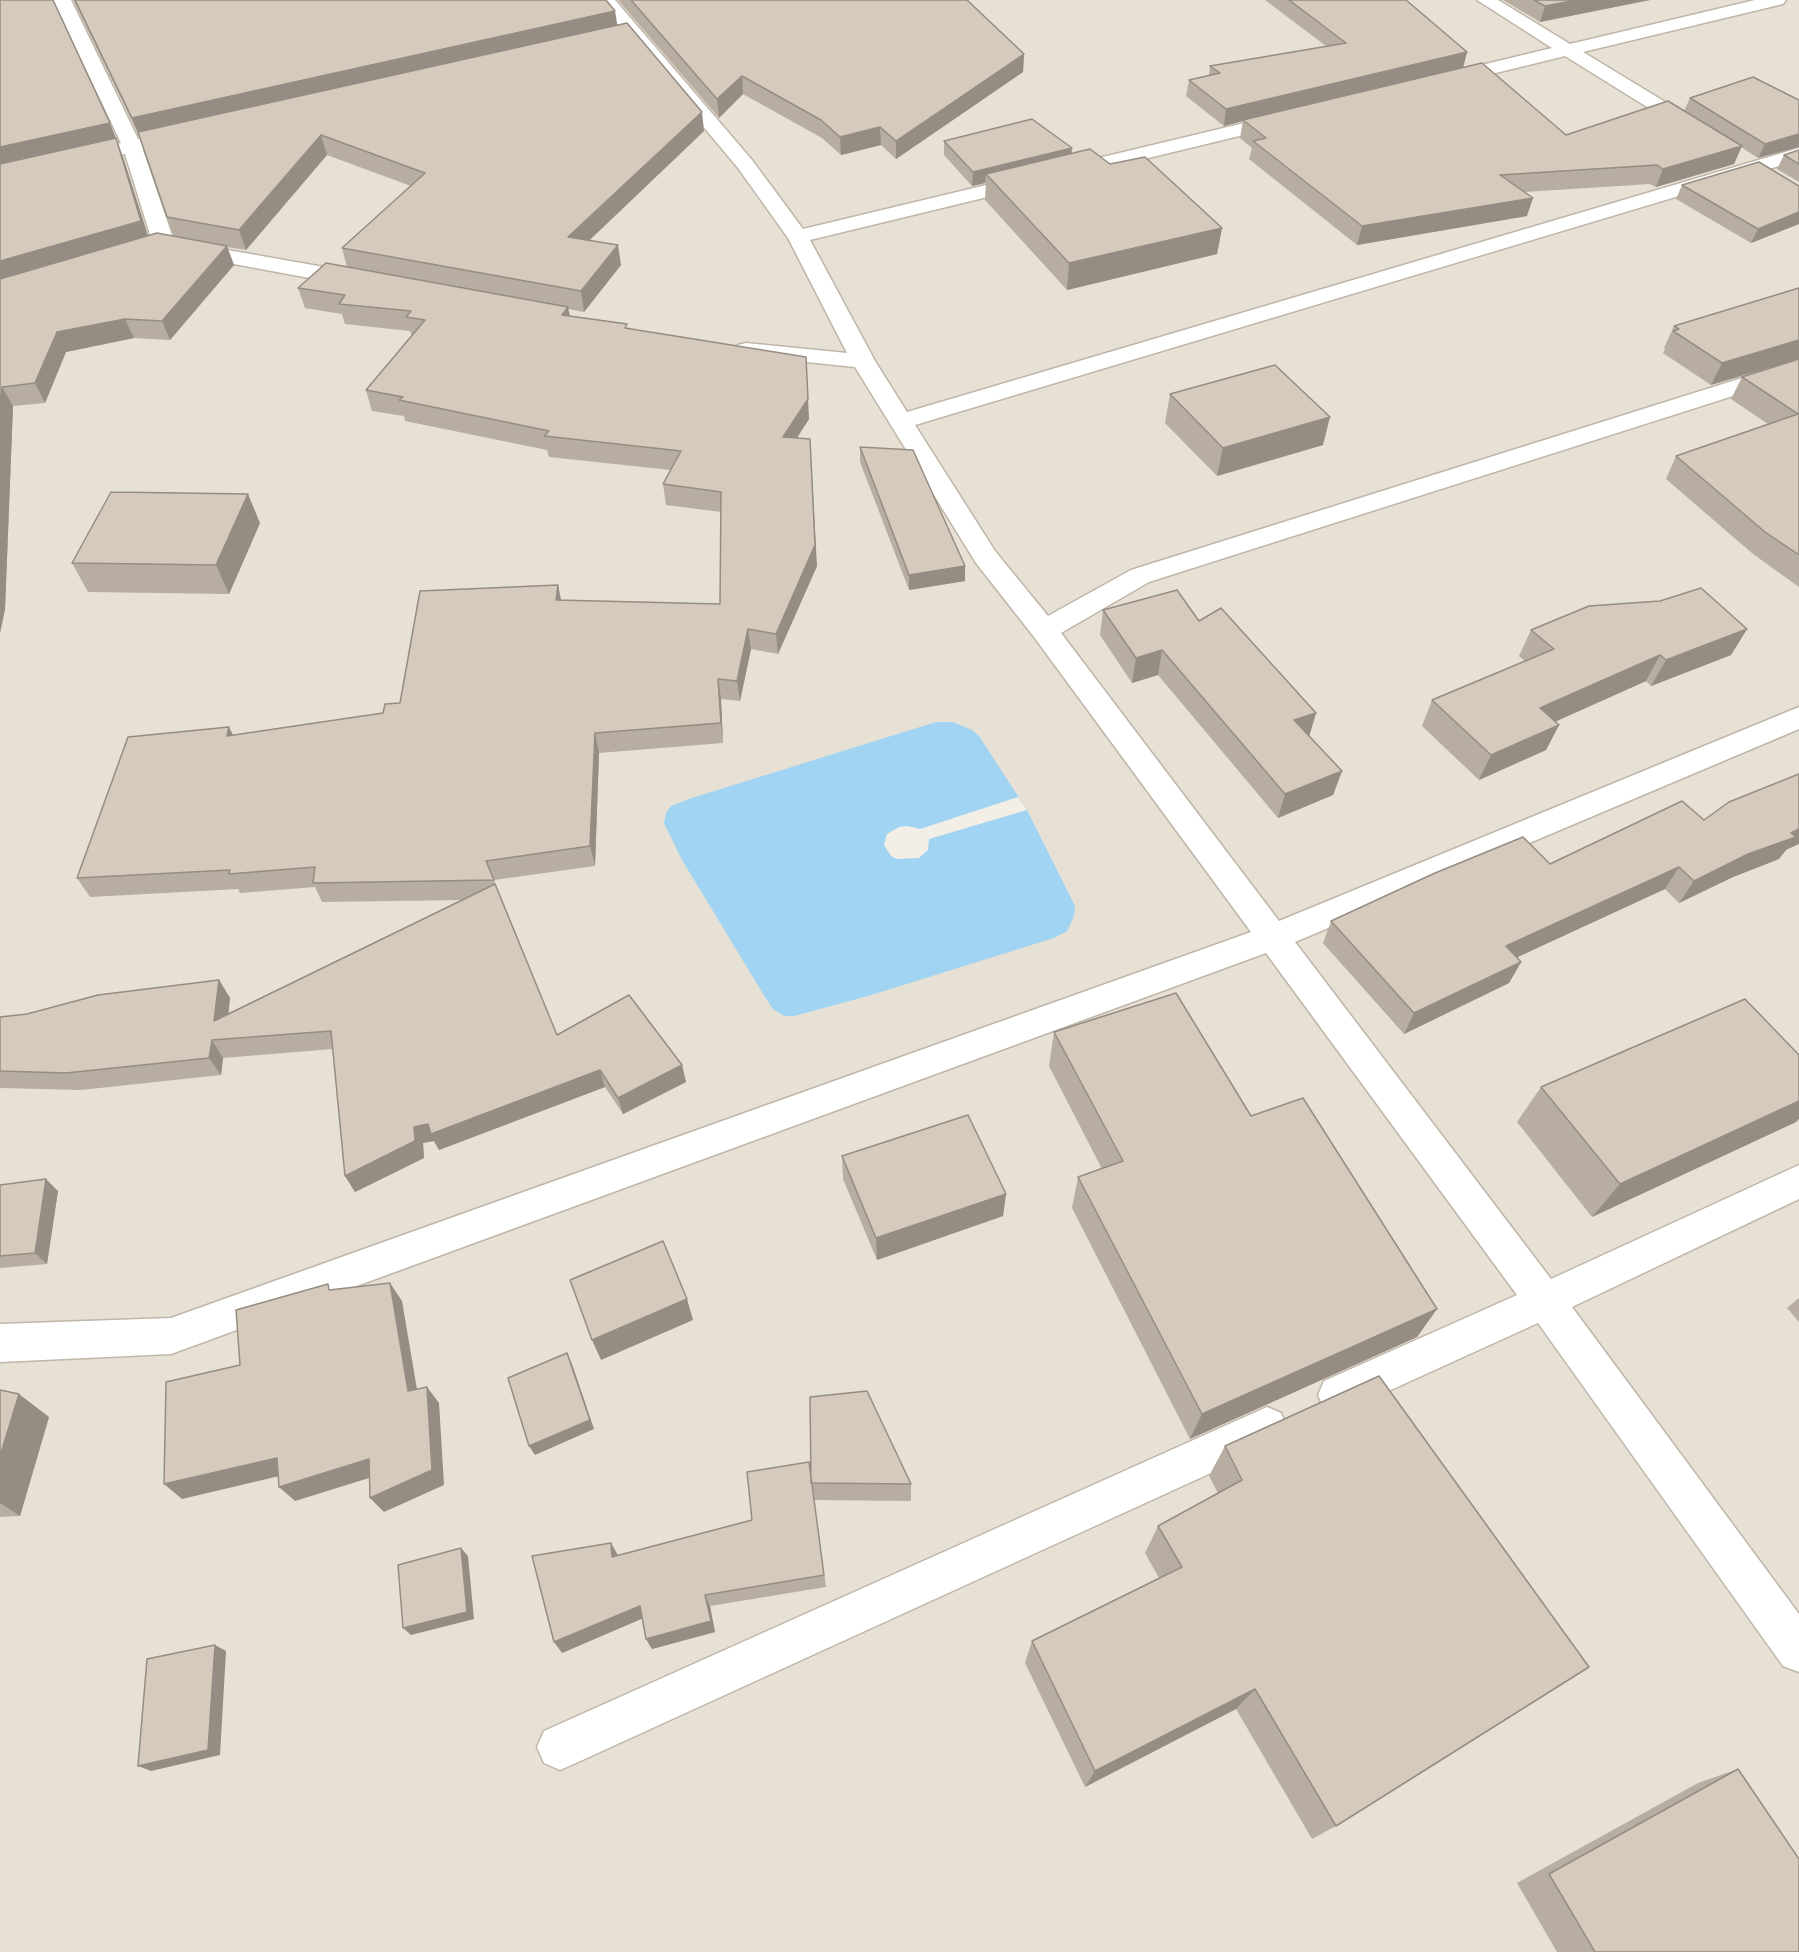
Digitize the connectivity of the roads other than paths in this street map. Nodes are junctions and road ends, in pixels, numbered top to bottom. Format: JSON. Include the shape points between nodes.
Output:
{"nodes":[{"id":1,"x":62,"y":0,"type":"edge"},
{"id":2,"x":606,"y":0,"type":"edge"},
{"id":3,"x":1486,"y":0,"type":"edge"},
{"id":4,"x":1777,"y":0,"type":"edge"},
{"id":5,"x":1569,"y":50,"type":"junction"},
{"id":6,"x":1431,"y":83,"type":"edge"},
{"id":7,"x":1304,"y":114,"type":"edge"},
{"id":8,"x":205,"y":130,"type":"edge"},
{"id":9,"x":1715,"y":141,"type":"edge"},
{"id":10,"x":132,"y":146,"type":"junction"},
{"id":11,"x":1735,"y":153,"type":"edge"},
{"id":12,"x":1799,"y":154,"type":"edge"},
{"id":13,"x":1754,"y":166,"type":"junction"},
{"id":14,"x":0,"y":176,"type":"edge"},
{"id":15,"x":1781,"y":183,"type":"edge"},
{"id":16,"x":798,"y":237,"type":"junction"},
{"id":17,"x":164,"y":244,"type":"junction"},
{"id":18,"x":109,"y":260,"type":"edge"},
{"id":19,"x":382,"y":285,"type":"edge"},
{"id":20,"x":720,"y":346,"type":"edge"},
{"id":21,"x":863,"y":361,"type":"junction"},
{"id":22,"x":1799,"y":368,"type":"edge"},
{"id":23,"x":900,"y":421,"type":"junction"},
{"id":24,"x":1044,"y":630,"type":"junction"},
{"id":25,"x":1799,"y":717,"type":"edge"},
{"id":26,"x":1273,"y":937,"type":"junction"},
{"id":27,"x":1799,"y":1181,"type":"edge"},
{"id":28,"x":1545,"y":1302,"type":"junction"},
{"id":29,"x":0,"y":1343,"type":"edge"},
{"id":30,"x":1799,"y":1650,"type":"edge"},
{"id":31,"x":560,"y":1747,"type":"dead end"}],
"edges":[{"from":1,"to":10,"type":"street"},
{"from":2,"to":16,"type":"street","via":[[623,35],[745,164]]},
{"from":3,"to":5,"type":"street"},
{"from":4,"to":5,"type":"street"},
{"from":5,"to":6,"type":"street"},
{"from":5,"to":9,"type":"street"},
{"from":7,"to":16,"type":"street"},
{"from":8,"to":10,"type":"street"},
{"from":10,"to":14,"type":"street"},
{"from":10,"to":17,"type":"street"},
{"from":11,"to":13,"type":"street"},
{"from":12,"to":13,"type":"street"},
{"from":13,"to":15,"type":"street"},
{"from":13,"to":23,"type":"street"},
{"from":16,"to":21,"type":"street"},
{"from":17,"to":18,"type":"street"},
{"from":17,"to":19,"type":"street"},
{"from":20,"to":21,"type":"street"},
{"from":21,"to":23,"type":"street"},
{"from":22,"to":24,"type":"street","via":[[1140,576]]},
{"from":23,"to":24,"type":"street","via":[[985,557]]},
{"from":24,"to":26,"type":"street"},
{"from":25,"to":26,"type":"street"},
{"from":26,"to":28,"type":"street"},
{"from":26,"to":29,"type":"street","via":[[171,1336]]},
{"from":27,"to":28,"type":"street"},
{"from":28,"to":30,"type":"street"},
{"from":28,"to":31,"type":"street"}]}
